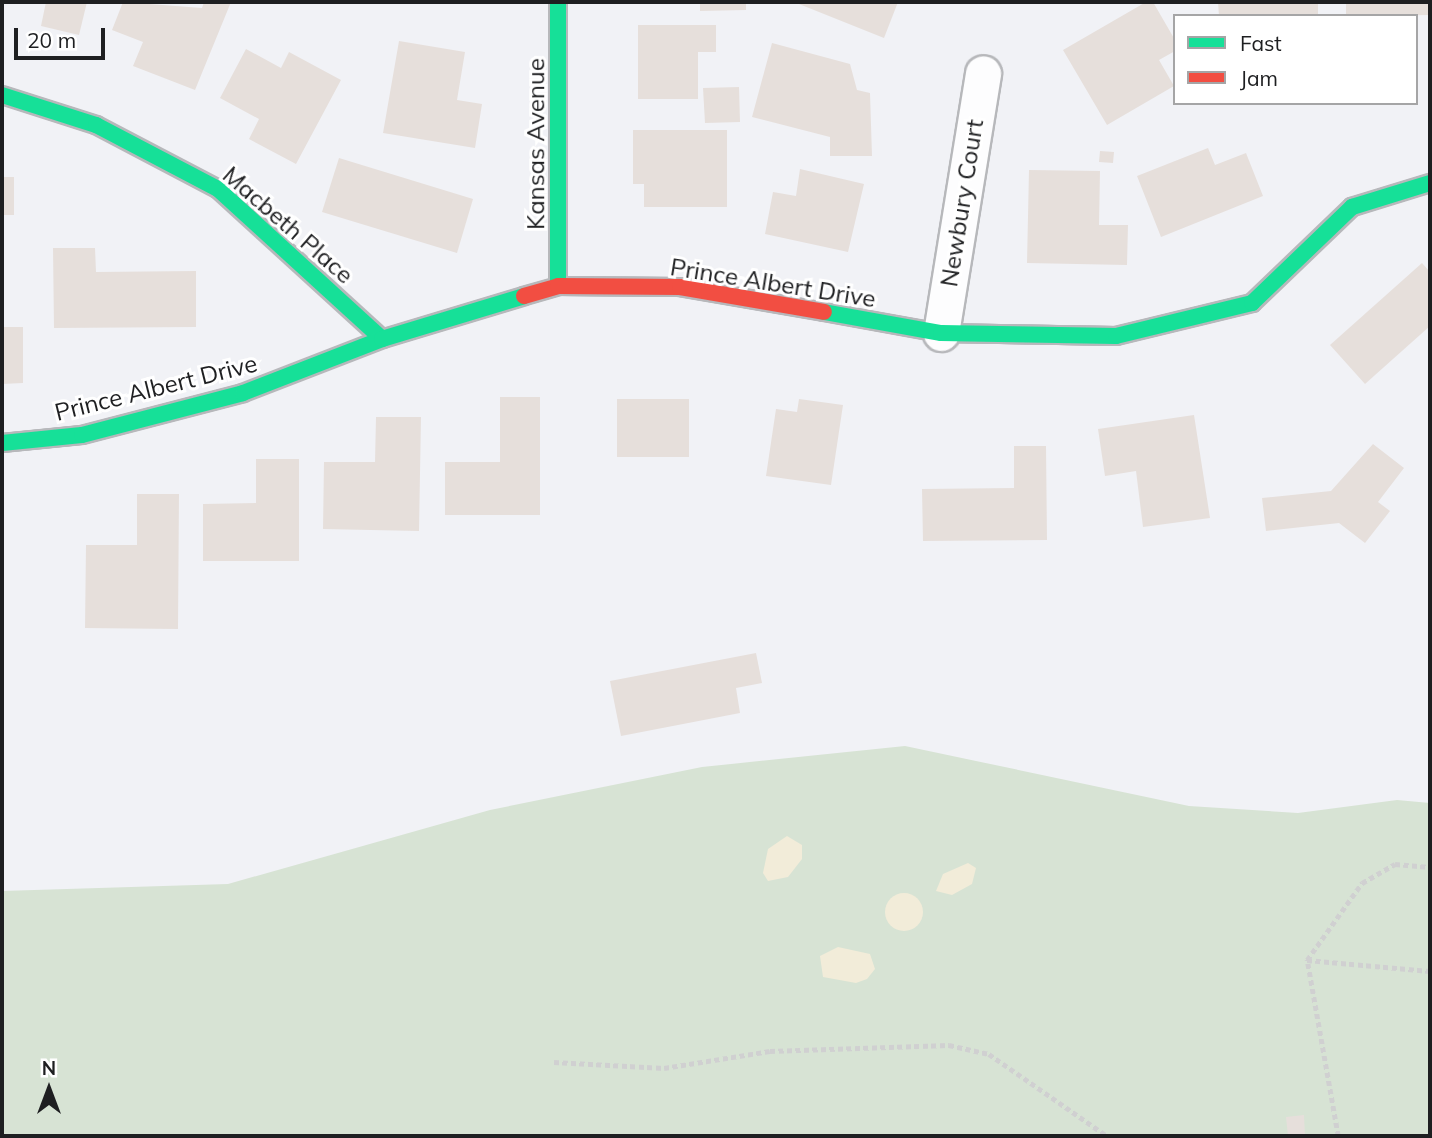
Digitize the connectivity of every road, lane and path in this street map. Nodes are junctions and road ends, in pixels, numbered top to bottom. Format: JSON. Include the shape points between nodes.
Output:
{"nodes":[{"id":1,"x":558,"y":2,"type":"edge"},
{"id":2,"x":983,"y":73,"type":"dead end"},
{"id":3,"x":2,"y":95,"type":"edge"},
{"id":4,"x":1430,"y":183,"type":"edge"},
{"id":5,"x":558,"y":286,"type":"junction"},
{"id":6,"x":941,"y":333,"type":"junction"},
{"id":7,"x":382,"y":339,"type":"junction"},
{"id":8,"x":2,"y":443,"type":"edge"},
{"id":9,"x":1430,"y":867,"type":"edge"},
{"id":10,"x":1307,"y":960,"type":"junction"},
{"id":11,"x":1430,"y":971,"type":"edge"},
{"id":12,"x":554,"y":1062,"type":"dead end"},
{"id":13,"x":1107,"y":1136,"type":"edge"},
{"id":14,"x":1338,"y":1136,"type":"edge"}],
"edges":[{"from":1,"to":5,"type":"street","name":"Kansas Avenue"},
{"from":2,"to":6,"type":"street","name":"Newbury Court"},
{"from":3,"to":7,"type":"street","name":"Macbeth Place","via":[[96,125],[218,190]]},
{"from":4,"to":6,"type":"street","name":"Prince Albert Drive","via":[[1352,206],[1252,303],[1116,336]]},
{"from":5,"to":6,"type":"street","name":"Prince Albert Drive","via":[[680,287]]},
{"from":5,"to":7,"type":"street","name":"Prince Albert Drive"},
{"from":7,"to":8,"type":"street","name":"Prince Albert Drive","via":[[243,393],[82,435]]},
{"from":9,"to":10,"type":"path","via":[[1395,864],[1362,883]]},
{"from":10,"to":11,"type":"path"},
{"from":10,"to":14,"type":"path"},
{"from":12,"to":13,"type":"path","via":[[664,1068],[796,1049],[949,1045],[989,1054]]}]}
